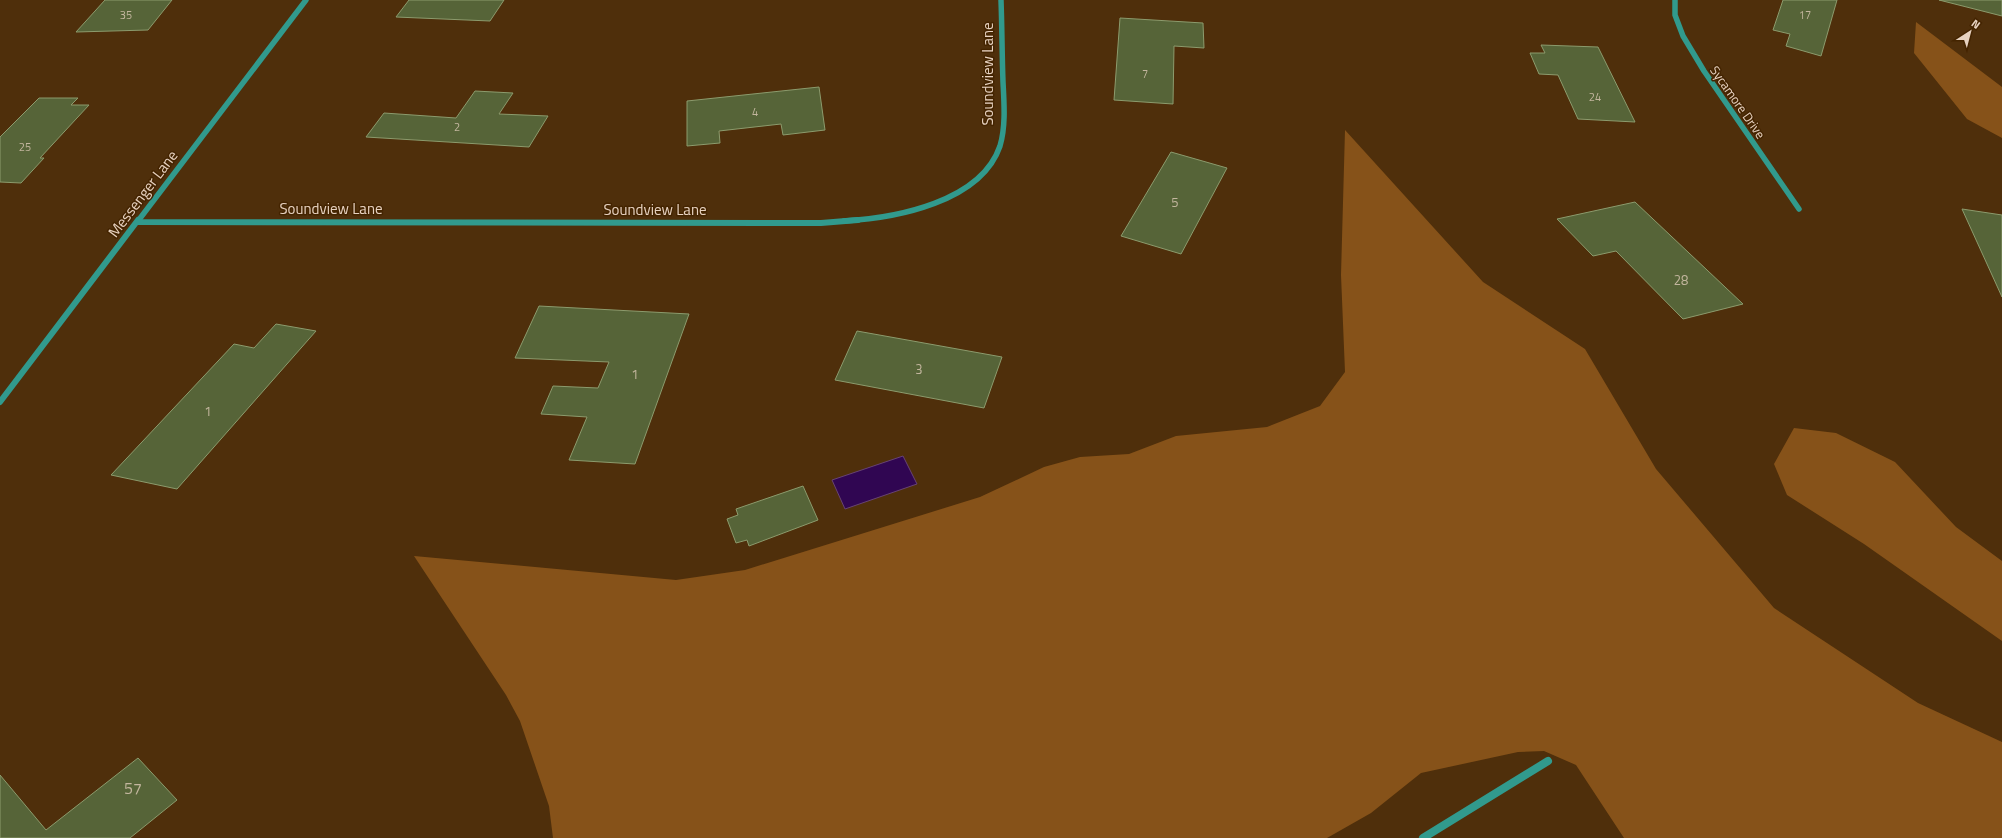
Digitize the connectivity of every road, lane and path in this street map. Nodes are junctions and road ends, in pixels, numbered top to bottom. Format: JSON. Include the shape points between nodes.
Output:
{"nodes":[{"id":1,"x":306,"y":0,"type":"edge"},
{"id":2,"x":1001,"y":0,"type":"edge"},
{"id":3,"x":1675,"y":0,"type":"edge"},
{"id":4,"x":1799,"y":209,"type":"dead end"},
{"id":5,"x":138,"y":222,"type":"junction"},
{"id":6,"x":0,"y":402,"type":"edge"},
{"id":7,"x":1548,"y":761,"type":"dead end"},
{"id":8,"x":1423,"y":838,"type":"edge"}],
"edges":[{"from":1,"to":5,"type":"street","name":"Messenger Lane"},
{"from":2,"to":5,"type":"street","name":"Soundview Lane","via":[[1004,113],[1000,145],[991,164],[968,186],[926,206],[877,218],[821,223]]},
{"from":3,"to":4,"type":"street","name":"Sycamore Drive","via":[[1675,15],[1693,54]]},
{"from":5,"to":6,"type":"street","name":"Messenger Lane"},
{"from":7,"to":8,"type":"street"}]}
